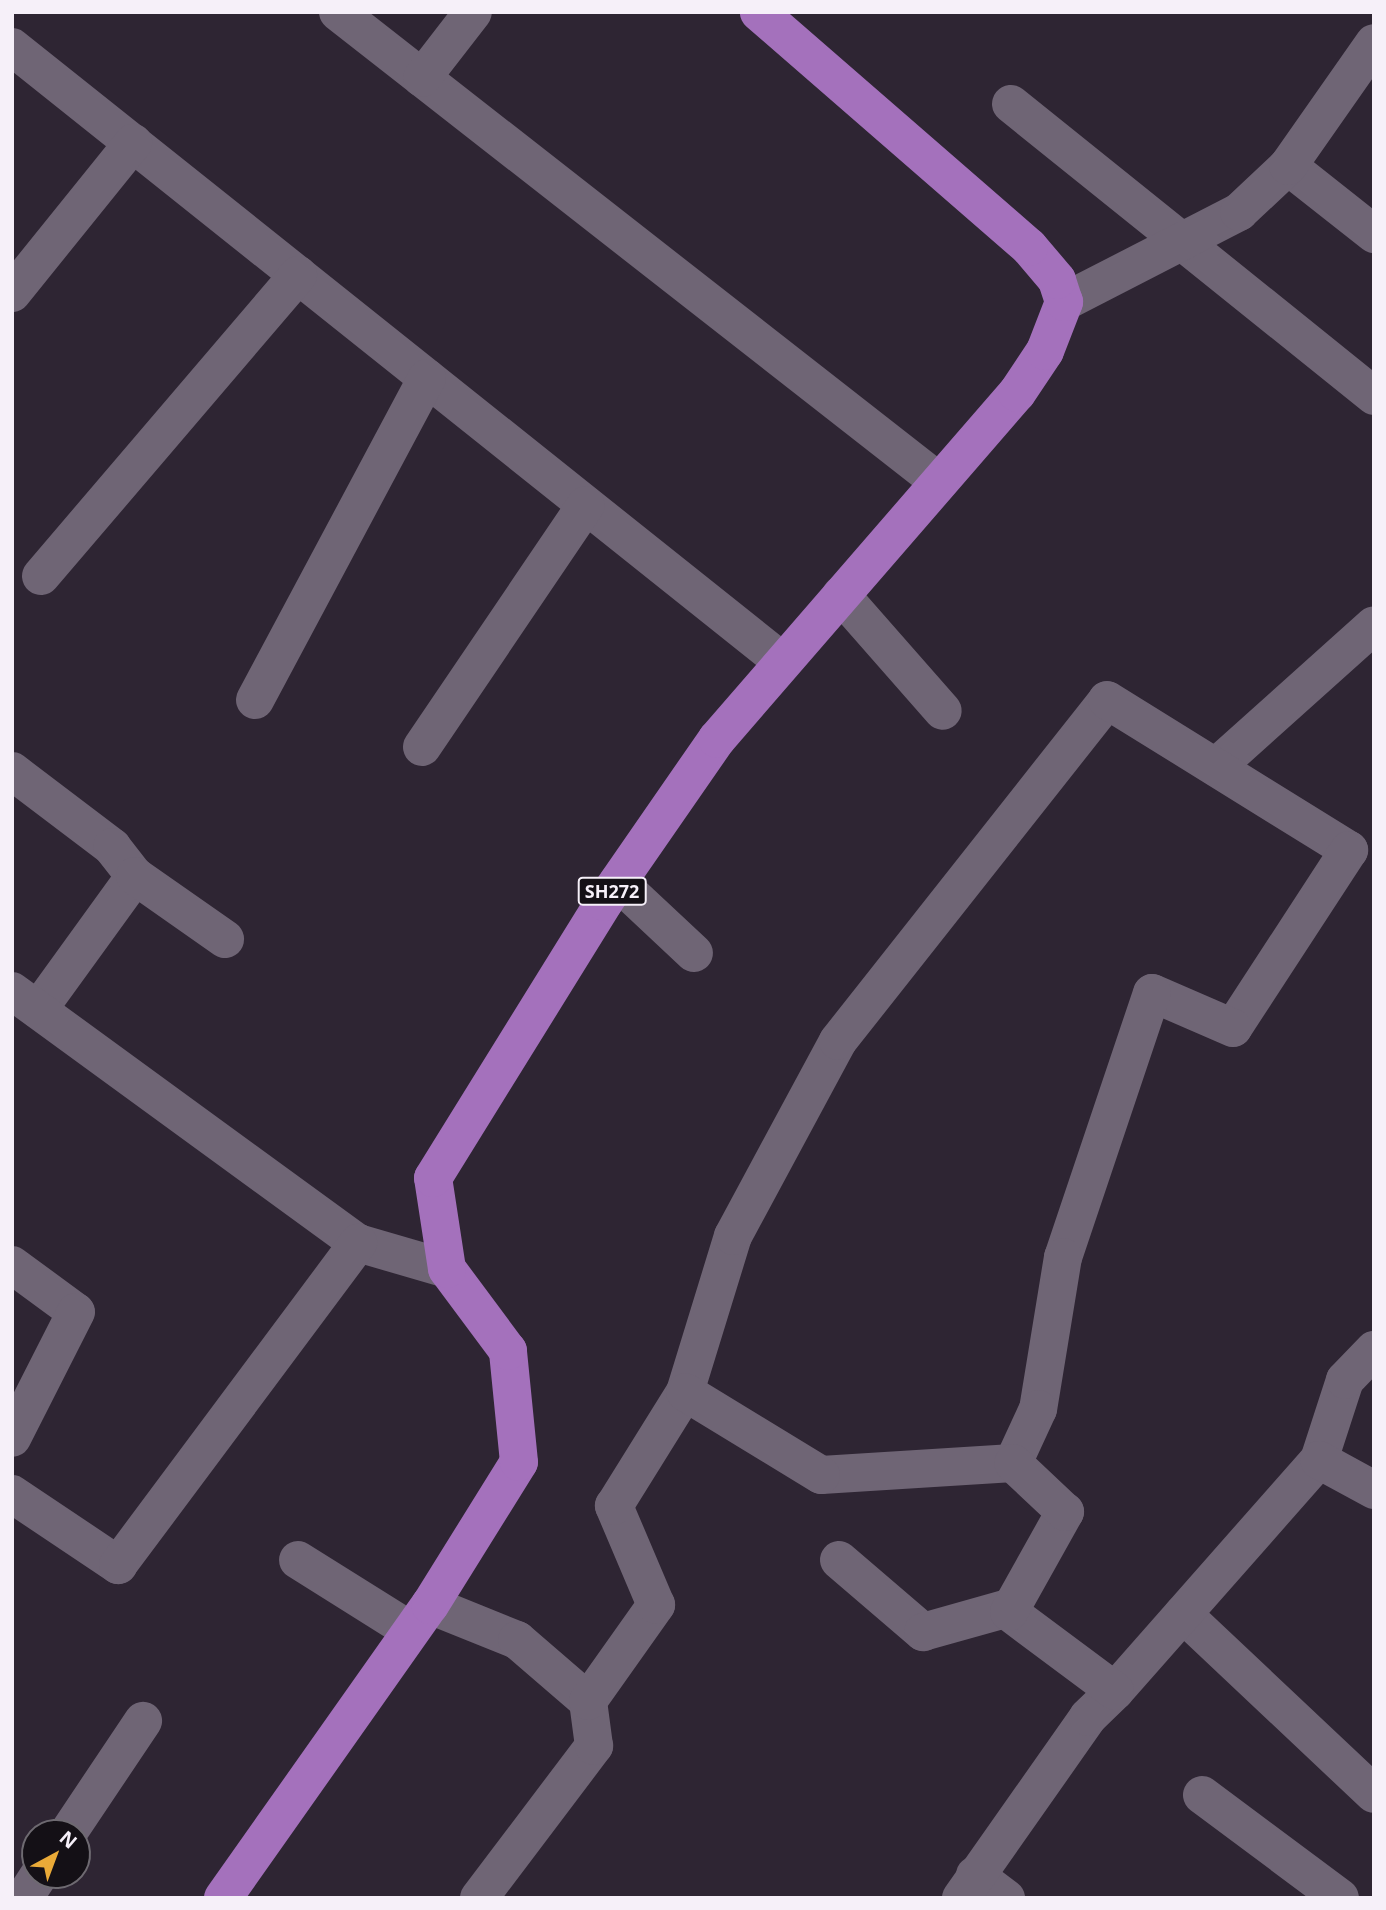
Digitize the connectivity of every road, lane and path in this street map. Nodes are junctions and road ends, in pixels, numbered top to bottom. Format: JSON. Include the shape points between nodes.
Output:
{"nodes":[{"id":1,"x":338,"y":12,"type":"edge"},
{"id":2,"x":473,"y":12,"type":"edge"},
{"id":3,"x":759,"y":12,"type":"edge"},
{"id":4,"x":1374,"y":43,"type":"edge"},
{"id":5,"x":12,"y":47,"type":"edge"},
{"id":6,"x":422,"y":78,"type":"junction"},
{"id":7,"x":1011,"y":104,"type":"dead end"},
{"id":8,"x":133,"y":143,"type":"junction"},
{"id":9,"x":1288,"y":166,"type":"junction"},
{"id":10,"x":1374,"y":234,"type":"edge"},
{"id":11,"x":1181,"y":246,"type":"junction"},
{"id":12,"x":298,"y":275,"type":"junction"},
{"id":13,"x":12,"y":293,"type":"edge"},
{"id":14,"x":1064,"y":302,"type":"junction"},
{"id":15,"x":427,"y":379,"type":"junction"},
{"id":16,"x":1374,"y":396,"type":"edge"},
{"id":17,"x":939,"y":482,"type":"junction"},
{"id":18,"x":586,"y":505,"type":"junction"},
{"id":19,"x":41,"y":576,"type":"dead end"},
{"id":20,"x":841,"y":595,"type":"junction"},
{"id":21,"x":1374,"y":625,"type":"edge"},
{"id":22,"x":783,"y":662,"type":"junction"},
{"id":23,"x":255,"y":700,"type":"dead end"},
{"id":24,"x":943,"y":710,"type":"dead end"},
{"id":25,"x":422,"y":747,"type":"dead end"},
{"id":26,"x":1216,"y":768,"type":"junction"},
{"id":27,"x":12,"y":771,"type":"edge"},
{"id":28,"x":1361,"y":841,"type":"edge"},
{"id":29,"x":135,"y":876,"type":"junction"},
{"id":30,"x":618,"y":882,"type":"junction"},
{"id":31,"x":225,"y":939,"type":"dead end"},
{"id":32,"x":694,"y":953,"type":"dead end"},
{"id":33,"x":25,"y":1000,"type":"edge"},
{"id":34,"x":358,"y":1243,"type":"junction"},
{"id":35,"x":12,"y":1265,"type":"edge"},
{"id":36,"x":447,"y":1269,"type":"junction"},
{"id":37,"x":1374,"y":1350,"type":"edge"},
{"id":38,"x":685,"y":1392,"type":"junction"},
{"id":39,"x":12,"y":1438,"type":"edge"},
{"id":40,"x":1319,"y":1460,"type":"junction"},
{"id":41,"x":1013,"y":1463,"type":"junction"},
{"id":42,"x":1374,"y":1490,"type":"edge"},
{"id":43,"x":12,"y":1494,"type":"edge"},
{"id":44,"x":298,"y":1560,"type":"dead end"},
{"id":45,"x":839,"y":1560,"type":"dead end"},
{"id":46,"x":1012,"y":1607,"type":"junction"},
{"id":47,"x":1183,"y":1614,"type":"junction"},
{"id":48,"x":420,"y":1618,"type":"junction"},
{"id":49,"x":1115,"y":1691,"type":"junction"},
{"id":50,"x":589,"y":1701,"type":"junction"},
{"id":51,"x":143,"y":1721,"type":"dead end"},
{"id":52,"x":1374,"y":1794,"type":"edge"},
{"id":53,"x":1202,"y":1795,"type":"dead end"},
{"id":54,"x":77,"y":1819,"type":"edge"},
{"id":55,"x":968,"y":1886,"type":"edge"},
{"id":56,"x":1323,"y":1893,"type":"edge"},
{"id":57,"x":223,"y":1898,"type":"edge"},
{"id":58,"x":479,"y":1898,"type":"edge"},
{"id":59,"x":1006,"y":1898,"type":"edge"}],
"edges":[{"from":1,"to":6,"type":"street"},
{"from":2,"to":6,"type":"street"},
{"from":3,"to":14,"type":"main road","via":[[1029,247],[1056,280]]},
{"from":4,"to":9,"type":"street"},
{"from":5,"to":8,"type":"street"},
{"from":6,"to":17,"type":"street"},
{"from":7,"to":11,"type":"street"},
{"from":8,"to":12,"type":"street"},
{"from":8,"to":13,"type":"street"},
{"from":9,"to":10,"type":"street"},
{"from":9,"to":11,"type":"street","via":[[1239,212]]},
{"from":11,"to":14,"type":"street"},
{"from":11,"to":16,"type":"street"},
{"from":12,"to":15,"type":"street"},
{"from":12,"to":19,"type":"street"},
{"from":14,"to":17,"type":"main road","number":"SH272","via":[[1017,393]]},
{"from":15,"to":18,"type":"street"},
{"from":15,"to":23,"type":"street"},
{"from":17,"to":20,"type":"main road","number":"SH272"},
{"from":18,"to":22,"type":"street"},
{"from":18,"to":25,"type":"street"},
{"from":20,"to":22,"type":"main road","number":"SH272"},
{"from":20,"to":24,"type":"street"},
{"from":21,"to":26,"type":"street"},
{"from":22,"to":30,"type":"main road","number":"SH272","via":[[716,739]]},
{"from":26,"to":28,"type":"street"},
{"from":26,"to":38,"type":"street","via":[[1107,700],[838,1041],[733,1236]]},
{"from":27,"to":29,"type":"street","via":[[112,847]]},
{"from":28,"to":41,"type":"street","via":[[1233,1028],[1152,993],[1063,1257],[1038,1409]]},
{"from":29,"to":31,"type":"street"},
{"from":29,"to":33,"type":"street"},
{"from":30,"to":32,"type":"street"},
{"from":30,"to":36,"type":"main road","number":"SH272","via":[[433,1178]]},
{"from":33,"to":34,"type":"street"},
{"from":34,"to":36,"type":"street"},
{"from":34,"to":43,"type":"street","via":[[118,1564]]},
{"from":35,"to":39,"type":"street","via":[[76,1312]]},
{"from":36,"to":48,"type":"main road","number":"SH272","via":[[508,1351],[519,1462]]},
{"from":37,"to":40,"type":"street","via":[[1345,1380]]},
{"from":38,"to":41,"type":"street","via":[[821,1475]]},
{"from":38,"to":50,"type":"street","via":[[614,1506],[656,1605]]},
{"from":40,"to":42,"type":"street"},
{"from":40,"to":47,"type":"street"},
{"from":41,"to":46,"type":"street","via":[[1065,1512]]},
{"from":44,"to":48,"type":"street"},
{"from":45,"to":46,"type":"street","via":[[923,1632]]},
{"from":46,"to":49,"type":"street","via":[[1009,1612]]},
{"from":47,"to":49,"type":"street"},
{"from":47,"to":52,"type":"street"},
{"from":48,"to":50,"type":"street","via":[[517,1640]]},
{"from":48,"to":57,"type":"main road","number":"SH272"},
{"from":49,"to":55,"type":"street","via":[[1088,1717]]},
{"from":50,"to":58,"type":"street","via":[[594,1746]]},
{"from":51,"to":54,"type":"street"},
{"from":53,"to":56,"type":"street"},
{"from":55,"to":59,"type":"street"}]}
